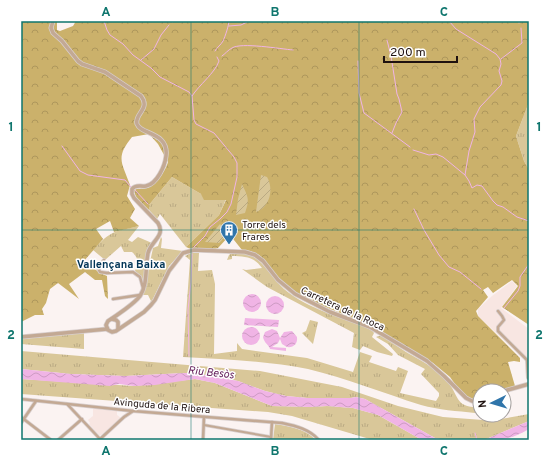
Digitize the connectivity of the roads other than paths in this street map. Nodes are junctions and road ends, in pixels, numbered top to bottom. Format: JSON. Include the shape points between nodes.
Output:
{"nodes":[{"id":1,"x":53,"y":21,"type":"edge"},
{"id":2,"x":104,"y":260,"type":"dead end"},
{"id":3,"x":143,"y":288,"type":"junction"},
{"id":4,"x":140,"y":296,"type":"junction"},
{"id":5,"x":113,"y":299,"type":"dead end"},
{"id":6,"x":498,"y":311,"type":"dead end"},
{"id":7,"x":114,"y":319,"type":"junction"},
{"id":8,"x":119,"y":324,"type":"junction"},
{"id":9,"x":124,"y":325,"type":"junction"},
{"id":10,"x":106,"y":327,"type":"junction"},
{"id":11,"x":118,"y":329,"type":"junction"},
{"id":12,"x":21,"y":337,"type":"edge"},
{"id":13,"x":528,"y":378,"type":"dead end"},
{"id":14,"x":529,"y":384,"type":"edge"},
{"id":15,"x":512,"y":389,"type":"edge"},
{"id":16,"x":21,"y":399,"type":"edge"},
{"id":17,"x":36,"y":401,"type":"junction"},
{"id":18,"x":472,"y":401,"type":"edge"},
{"id":19,"x":67,"y":404,"type":"junction"},
{"id":20,"x":80,"y":405,"type":"junction"},
{"id":21,"x":125,"y":410,"type":"junction"},
{"id":22,"x":133,"y":411,"type":"junction"},
{"id":23,"x":76,"y":412,"type":"junction"},
{"id":24,"x":124,"y":417,"type":"junction"},
{"id":25,"x":204,"y":417,"type":"junction"},
{"id":26,"x":22,"y":418,"type":"edge"},
{"id":27,"x":82,"y":419,"type":"junction"},
{"id":28,"x":272,"y":422,"type":"junction"},
{"id":29,"x":21,"y":423,"type":"edge"},
{"id":30,"x":204,"y":425,"type":"junction"},
{"id":31,"x":271,"y":438,"type":"edge"},
{"id":32,"x":51,"y":440,"type":"edge"},
{"id":33,"x":58,"y":440,"type":"edge"},
{"id":34,"x":100,"y":440,"type":"edge"},
{"id":35,"x":203,"y":440,"type":"edge"},
{"id":36,"x":319,"y":440,"type":"edge"}],
"edges":[{"from":1,"to":3,"type":"street","via":[[52,32],[78,61],[105,72],[140,94],[144,99],[144,105],[137,124],[160,138],[165,148],[166,157],[159,174],[152,183],[146,186],[137,185],[131,192],[158,223],[161,231],[148,253]]},
{"from":2,"to":3,"type":"street","via":[[98,268],[100,272],[133,272],[140,277]]},
{"from":3,"to":4,"type":"street"},
{"from":4,"to":5,"type":"street"},
{"from":4,"to":7,"type":"street"},
{"from":6,"to":13,"type":"street","via":[[504,320],[497,328],[498,331],[527,360]]},
{"from":7,"to":8,"type":"street"},
{"from":7,"to":10,"type":"street","via":[[108,321]]},
{"from":8,"to":9,"type":"street"},
{"from":8,"to":11,"type":"street"},
{"from":9,"to":11,"type":"street"},
{"from":9,"to":18,"type":"street","name":"Carretera de la Roca","via":[[151,305],[169,271],[183,253],[194,250],[245,252],[263,261],[278,280],[295,294],[330,312],[370,327],[433,366]]},
{"from":10,"to":11,"type":"street","via":[[112,332]]},
{"from":10,"to":12,"type":"street","via":[[98,330]]},
{"from":14,"to":15,"type":"street"},
{"from":16,"to":17,"type":"street","name":"Avinguda de la Ribera"},
{"from":17,"to":19,"type":"street","name":"Avinguda de la Ribera"},
{"from":17,"to":26,"type":"street"},
{"from":19,"to":20,"type":"street","name":"Avinguda de la Ribera"},
{"from":19,"to":23,"type":"street"},
{"from":20,"to":21,"type":"street","name":"Avinguda de la Ribera"},
{"from":20,"to":23,"type":"street"},
{"from":21,"to":22,"type":"street","name":"Avinguda de la Ribera"},
{"from":21,"to":24,"type":"street"},
{"from":22,"to":24,"type":"street"},
{"from":22,"to":25,"type":"street","name":"Avinguda de la Ribera"},
{"from":23,"to":27,"type":"street"},
{"from":24,"to":34,"type":"street"},
{"from":25,"to":28,"type":"street","name":"Avinguda de la Ribera"},
{"from":25,"to":30,"type":"street"},
{"from":26,"to":29,"type":"street"},
{"from":26,"to":32,"type":"street"},
{"from":27,"to":33,"type":"street"},
{"from":27,"to":34,"type":"street"},
{"from":28,"to":31,"type":"street"},
{"from":28,"to":36,"type":"street","name":"Avinguda de la Ribera","via":[[301,428]]},
{"from":30,"to":31,"type":"street"},
{"from":30,"to":35,"type":"street"}]}
